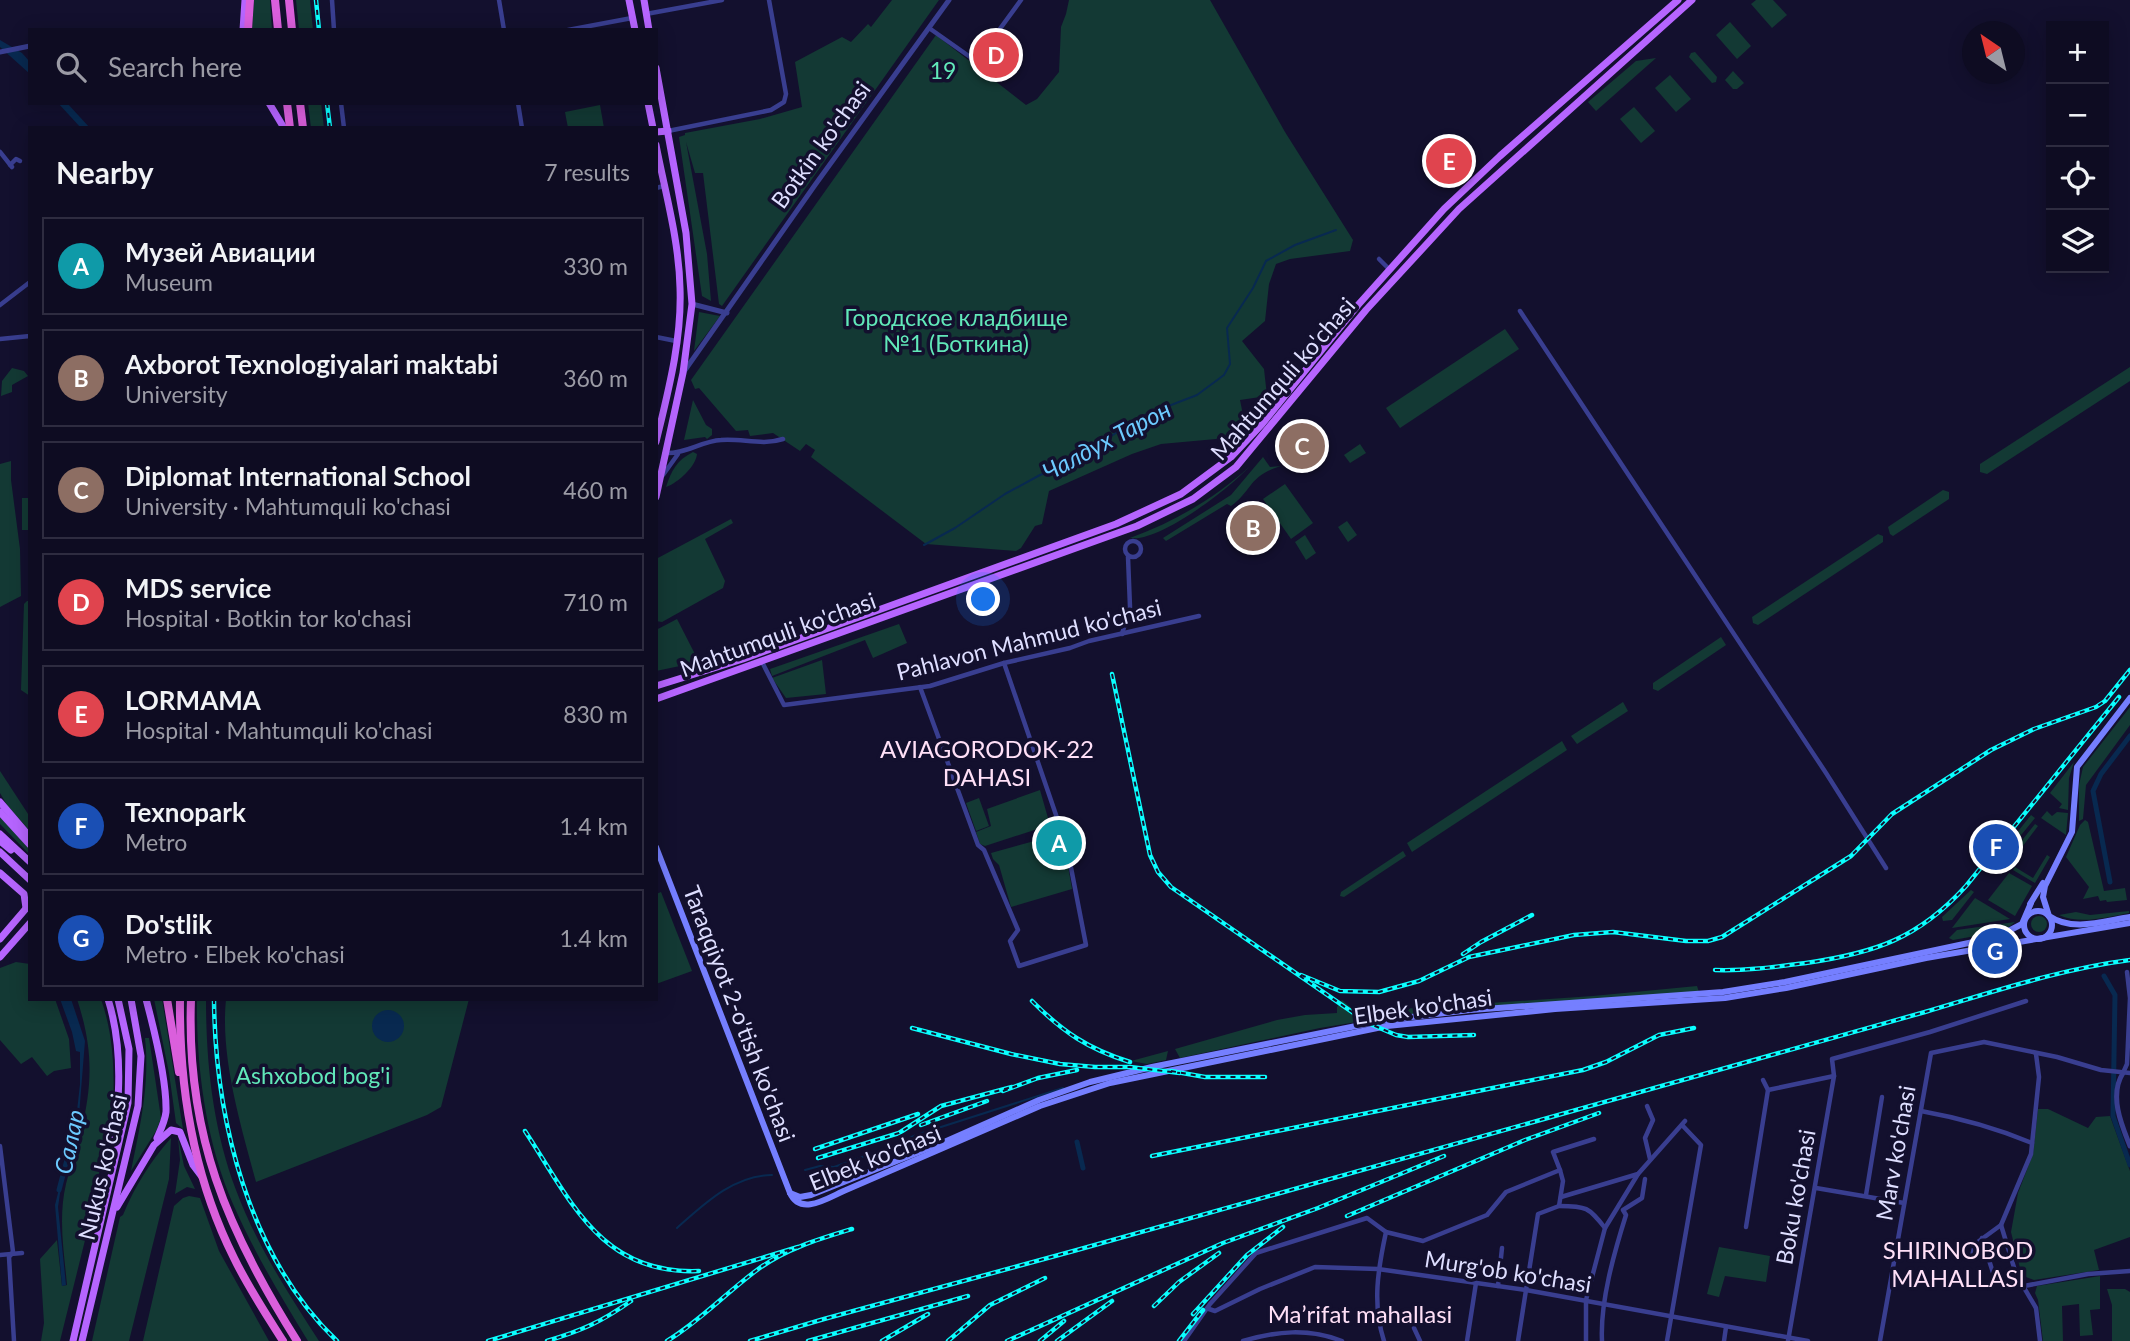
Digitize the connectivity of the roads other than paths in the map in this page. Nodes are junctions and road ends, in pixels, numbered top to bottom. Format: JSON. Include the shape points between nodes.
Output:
{"nodes":[{"id":1,"x":248,"y":0,"type":"edge"},
{"id":2,"x":275,"y":0,"type":"edge"},
{"id":3,"x":289,"y":0,"type":"edge"},
{"id":4,"x":332,"y":0,"type":"edge"},
{"id":5,"x":499,"y":0,"type":"edge"},
{"id":6,"x":629,"y":0,"type":"edge"},
{"id":7,"x":644,"y":0,"type":"edge"},
{"id":8,"x":722,"y":0,"type":"edge"},
{"id":9,"x":769,"y":0,"type":"edge"},
{"id":10,"x":949,"y":0,"type":"edge"},
{"id":11,"x":1021,"y":0,"type":"edge"},
{"id":12,"x":1678,"y":0,"type":"edge"},
{"id":13,"x":1692,"y":0,"type":"edge"},
{"id":14,"x":646,"y":13,"type":"junction"},
{"id":15,"x":633,"y":18,"type":"junction"},
{"id":16,"x":245,"y":28,"type":"edge"},
{"id":17,"x":278,"y":28,"type":"edge"},
{"id":18,"x":292,"y":28,"type":"edge"},
{"id":19,"x":334,"y":28,"type":"edge"},
{"id":20,"x":504,"y":28,"type":"edge"},
{"id":21,"x":579,"y":28,"type":"edge"},
{"id":22,"x":635,"y":28,"type":"edge"},
{"id":23,"x":649,"y":28,"type":"edge"},
{"id":24,"x":929,"y":29,"type":"junction"},
{"id":25,"x":28,"y":46,"type":"edge"},
{"id":26,"x":1,"y":52,"type":"edge"},
{"id":27,"x":658,"y":78,"type":"edge"},
{"id":28,"x":270,"y":105,"type":"edge"},
{"id":29,"x":287,"y":105,"type":"edge"},
{"id":30,"x":300,"y":105,"type":"edge"},
{"id":31,"x":341,"y":105,"type":"edge"},
{"id":32,"x":517,"y":105,"type":"edge"},
{"id":33,"x":648,"y":105,"type":"edge"},
{"id":34,"x":283,"y":126,"type":"edge"},
{"id":35,"x":290,"y":126,"type":"edge"},
{"id":36,"x":303,"y":126,"type":"edge"},
{"id":37,"x":344,"y":126,"type":"edge"},
{"id":38,"x":522,"y":126,"type":"edge"},
{"id":39,"x":653,"y":126,"type":"edge"},
{"id":40,"x":668,"y":131,"type":"junction"},
{"id":41,"x":658,"y":132,"type":"edge"},
{"id":42,"x":0,"y":152,"type":"edge"},
{"id":43,"x":20,"y":160,"type":"dead end"},
{"id":44,"x":658,"y":166,"type":"edge"},
{"id":45,"x":660,"y":187,"type":"edge"},
{"id":46,"x":1444,"y":209,"type":"junction"},
{"id":47,"x":1452,"y":216,"type":"junction"},
{"id":48,"x":1379,"y":260,"type":"dead end"},
{"id":49,"x":1390,"y":269,"type":"junction"},
{"id":50,"x":28,"y":284,"type":"edge"},
{"id":51,"x":0,"y":305,"type":"edge"},
{"id":52,"x":692,"y":307,"type":"junction"},
{"id":53,"x":680,"y":308,"type":"junction"},
{"id":54,"x":1520,"y":311,"type":"dead end"},
{"id":55,"x":727,"y":313,"type":"junction"},
{"id":56,"x":28,"y":336,"type":"edge"},
{"id":57,"x":658,"y":337,"type":"edge"},
{"id":58,"x":0,"y":339,"type":"edge"},
{"id":59,"x":676,"y":341,"type":"junction"},
{"id":60,"x":684,"y":373,"type":"junction"},
{"id":61,"x":658,"y":432,"type":"edge"},
{"id":62,"x":783,"y":439,"type":"dead end"},
{"id":63,"x":666,"y":453,"type":"junction"},
{"id":64,"x":678,"y":453,"type":"junction"},
{"id":65,"x":660,"y":478,"type":"junction"},
{"id":66,"x":658,"y":488,"type":"edge"},
{"id":67,"x":1116,"y":533,"type":"junction"},
{"id":68,"x":1125,"y":546,"type":"junction"},
{"id":69,"x":1128,"y":556,"type":"junction"},
{"id":70,"x":1199,"y":616,"type":"dead end"},
{"id":71,"x":1122,"y":634,"type":"junction"},
{"id":72,"x":743,"y":659,"type":"junction"},
{"id":73,"x":762,"y":662,"type":"junction"},
{"id":74,"x":1004,"y":663,"type":"junction"},
{"id":75,"x":746,"y":668,"type":"junction"},
{"id":76,"x":658,"y":684,"type":"edge"},
{"id":77,"x":920,"y":687,"type":"junction"},
{"id":78,"x":658,"y":698,"type":"edge"},
{"id":79,"x":2130,"y":698,"type":"edge"},
{"id":80,"x":0,"y":802,"type":"edge"},
{"id":81,"x":0,"y":811,"type":"edge"},
{"id":82,"x":0,"y":834,"type":"edge"},
{"id":83,"x":28,"y":835,"type":"edge"},
{"id":84,"x":0,"y":841,"type":"edge"},
{"id":85,"x":28,"y":843,"type":"edge"},
{"id":86,"x":0,"y":852,"type":"edge"},
{"id":87,"x":658,"y":852,"type":"edge"},
{"id":88,"x":2059,"y":858,"type":"junction"},
{"id":89,"x":28,"y":862,"type":"edge"},
{"id":90,"x":28,"y":862,"type":"edge"},
{"id":91,"x":1886,"y":868,"type":"dead end"},
{"id":92,"x":0,"y":873,"type":"edge"},
{"id":93,"x":28,"y":878,"type":"edge"},
{"id":94,"x":2031,"y":902,"type":"junction"},
{"id":95,"x":28,"y":906,"type":"edge"},
{"id":96,"x":2049,"y":916,"type":"junction"},
{"id":97,"x":2026,"y":917,"type":"junction"},
{"id":98,"x":2130,"y":917,"type":"edge"},
{"id":99,"x":2130,"y":923,"type":"edge"},
{"id":100,"x":28,"y":925,"type":"edge"},
{"id":101,"x":2007,"y":934,"type":"junction"},
{"id":102,"x":2040,"y":938,"type":"junction"},
{"id":103,"x":0,"y":939,"type":"edge"},
{"id":104,"x":0,"y":957,"type":"edge"},
{"id":105,"x":2127,"y":972,"type":"dead end"},
{"id":106,"x":2130,"y":998,"type":"edge"},
{"id":107,"x":108,"y":1001,"type":"edge"},
{"id":108,"x":119,"y":1001,"type":"edge"},
{"id":109,"x":131,"y":1001,"type":"edge"},
{"id":110,"x":146,"y":1001,"type":"edge"},
{"id":111,"x":167,"y":1001,"type":"edge"},
{"id":112,"x":180,"y":1001,"type":"edge"},
{"id":113,"x":191,"y":1001,"type":"edge"},
{"id":114,"x":2026,"y":1002,"type":"dead end"},
{"id":115,"x":2036,"y":1054,"type":"junction"},
{"id":116,"x":2124,"y":1072,"type":"edge"},
{"id":117,"x":1834,"y":1076,"type":"junction"},
{"id":118,"x":1763,"y":1080,"type":"dead end"},
{"id":119,"x":1768,"y":1090,"type":"junction"},
{"id":120,"x":1882,"y":1097,"type":"dead end"},
{"id":121,"x":1647,"y":1106,"type":"dead end"},
{"id":122,"x":1922,"y":1111,"type":"junction"},
{"id":123,"x":187,"y":1114,"type":"junction"},
{"id":124,"x":1594,"y":1139,"type":"dead end"},
{"id":125,"x":2032,"y":1143,"type":"junction"},
{"id":126,"x":154,"y":1145,"type":"junction"},
{"id":127,"x":0,"y":1146,"type":"edge"},
{"id":128,"x":2130,"y":1146,"type":"edge"},
{"id":129,"x":1650,"y":1159,"type":"junction"},
{"id":130,"x":1560,"y":1170,"type":"junction"},
{"id":131,"x":1638,"y":1174,"type":"junction"},
{"id":132,"x":1645,"y":1179,"type":"dead end"},
{"id":133,"x":204,"y":1180,"type":"junction"},
{"id":134,"x":110,"y":1186,"type":"junction"},
{"id":135,"x":1816,"y":1188,"type":"junction"},
{"id":136,"x":790,"y":1193,"type":"junction"},
{"id":137,"x":1867,"y":1195,"type":"junction"},
{"id":138,"x":1562,"y":1197,"type":"junction"},
{"id":139,"x":1904,"y":1203,"type":"junction"},
{"id":140,"x":1559,"y":1206,"type":"junction"},
{"id":141,"x":112,"y":1217,"type":"junction"},
{"id":142,"x":2001,"y":1225,"type":"junction"},
{"id":143,"x":1746,"y":1227,"type":"dead end"},
{"id":144,"x":1605,"y":1228,"type":"junction"},
{"id":145,"x":1386,"y":1232,"type":"junction"},
{"id":146,"x":1982,"y":1238,"type":"junction"},
{"id":147,"x":1502,"y":1248,"type":"dead end"},
{"id":148,"x":13,"y":1252,"type":"junction"},
{"id":149,"x":22,"y":1253,"type":"dead end"},
{"id":150,"x":0,"y":1255,"type":"edge"},
{"id":151,"x":1972,"y":1256,"type":"dead end"},
{"id":152,"x":1378,"y":1269,"type":"junction"},
{"id":153,"x":2130,"y":1271,"type":"edge"},
{"id":154,"x":2016,"y":1274,"type":"junction"},
{"id":155,"x":87,"y":1283,"type":"junction"},
{"id":156,"x":1476,"y":1283,"type":"junction"},
{"id":157,"x":96,"y":1284,"type":"junction"},
{"id":158,"x":1498,"y":1286,"type":"junction"},
{"id":159,"x":2024,"y":1286,"type":"junction"},
{"id":160,"x":1526,"y":1290,"type":"junction"},
{"id":161,"x":1586,"y":1300,"type":"junction"},
{"id":162,"x":1604,"y":1305,"type":"junction"},
{"id":163,"x":1209,"y":1309,"type":"dead end"},
{"id":164,"x":1671,"y":1317,"type":"junction"},
{"id":165,"x":1726,"y":1327,"type":"junction"},
{"id":166,"x":1414,"y":1328,"type":"dead end"},
{"id":167,"x":1304,"y":1332,"type":"junction"},
{"id":168,"x":1789,"y":1339,"type":"edge"},
{"id":169,"x":14,"y":1341,"type":"edge"},
{"id":170,"x":73,"y":1341,"type":"edge"},
{"id":171,"x":82,"y":1341,"type":"edge"},
{"id":172,"x":283,"y":1341,"type":"edge"},
{"id":173,"x":297,"y":1341,"type":"edge"},
{"id":174,"x":1184,"y":1341,"type":"edge"},
{"id":175,"x":1242,"y":1341,"type":"edge"},
{"id":176,"x":1301,"y":1341,"type":"edge"},
{"id":177,"x":1342,"y":1341,"type":"edge"},
{"id":178,"x":1384,"y":1341,"type":"edge"},
{"id":179,"x":1420,"y":1341,"type":"edge"},
{"id":180,"x":1467,"y":1341,"type":"edge"},
{"id":181,"x":1518,"y":1341,"type":"edge"},
{"id":182,"x":1586,"y":1341,"type":"edge"},
{"id":183,"x":1602,"y":1341,"type":"edge"},
{"id":184,"x":1667,"y":1341,"type":"edge"},
{"id":185,"x":1724,"y":1341,"type":"edge"},
{"id":186,"x":1808,"y":1341,"type":"edge"},
{"id":187,"x":1880,"y":1341,"type":"edge"},
{"id":188,"x":2039,"y":1341,"type":"edge"}],
"edges":[{"from":1,"to":16,"type":"highway"},
{"from":2,"to":17,"type":"highway"},
{"from":3,"to":18,"type":"highway"},
{"from":4,"to":19,"type":"street"},
{"from":5,"to":20,"type":"street"},
{"from":6,"to":15,"type":"main road"},
{"from":7,"to":14,"type":"main road"},
{"from":8,"to":14,"type":"street"},
{"from":9,"to":40,"type":"street","via":[[784,102],[771,110]]},
{"from":10,"to":24,"type":"street","name":"Botkin ko'chasi"},
{"from":11,"to":24,"type":"street","via":[[973,59]]},
{"from":12,"to":46,"type":"main road","name":"Mahtumquli ko'chasi"},
{"from":13,"to":47,"type":"main road","name":"Mahtumquli ko'chasi"},
{"from":14,"to":23,"type":"main road"},
{"from":15,"to":21,"type":"street"},
{"from":15,"to":22,"type":"main road"},
{"from":24,"to":55,"type":"street","name":"Botkin ko'chasi"},
{"from":25,"to":26,"type":"street"},
{"from":27,"to":40,"type":"main road","name":"Botkin ko'chasi"},
{"from":28,"to":34,"type":"main road"},
{"from":29,"to":35,"type":"highway"},
{"from":30,"to":36,"type":"highway"},
{"from":31,"to":37,"type":"street"},
{"from":32,"to":38,"type":"street"},
{"from":33,"to":39,"type":"main road"},
{"from":40,"to":41,"type":"main road"},
{"from":40,"to":52,"type":"main road","name":"Botkin ko'chasi","via":[[686,233]]},
{"from":42,"to":43,"type":"street","via":[[11,166]]},
{"from":44,"to":45,"type":"main road"},
{"from":45,"to":53,"type":"main road","via":[[677,254]]},
{"from":46,"to":47,"type":"main road"},
{"from":46,"to":49,"type":"main road","name":"Mahtumquli ko'chasi"},
{"from":47,"to":67,"type":"main road","name":"Mahtumquli ko'chasi","via":[[1366,310],[1237,467],[1185,503]]},
{"from":48,"to":49,"type":"street"},
{"from":49,"to":72,"type":"main road","name":"Mahtumquli ko'chasi","via":[[1245,443],[1181,494],[1126,520]]},
{"from":50,"to":51,"type":"street"},
{"from":52,"to":53,"type":"main road"},
{"from":52,"to":55,"type":"street"},
{"from":52,"to":60,"type":"main road","name":"Botkin ko'chasi"},
{"from":53,"to":59,"type":"main road"},
{"from":54,"to":91,"type":"street"},
{"from":55,"to":60,"type":"street","name":"Botkin ko'chasi"},
{"from":56,"to":58,"type":"street"},
{"from":57,"to":59,"type":"street"},
{"from":59,"to":61,"type":"main road"},
{"from":60,"to":63,"type":"main road","name":"Botkin ko'chasi"},
{"from":62,"to":64,"type":"street","via":[[767,443],[722,439]]},
{"from":63,"to":64,"type":"street"},
{"from":63,"to":65,"type":"main road","name":"Botkin ko'chasi"},
{"from":64,"to":65,"type":"street"},
{"from":65,"to":66,"type":"main road","name":"Botkin ko'chasi"},
{"from":67,"to":68,"type":"street"},
{"from":67,"to":73,"type":"main road","name":"Mahtumquli ko'chasi"},
{"from":68,"to":69,"type":"street"},
{"from":68,"to":69,"type":"street","via":[[1133,541],[1141,547],[1139,555]]},
{"from":69,"to":71,"type":"street","via":[[1130,607]]},
{"from":70,"to":71,"type":"street","name":"Pahlavon Mahmud ko'chasi"},
{"from":71,"to":74,"type":"street","name":"Pahlavon Mahmud ko'chasi"},
{"from":72,"to":75,"type":"main road"},
{"from":72,"to":76,"type":"main road","name":"Mahtumquli ko'chasi"},
{"from":73,"to":75,"type":"main road","name":"Mahtumquli ko'chasi"},
{"from":73,"to":77,"type":"street","name":"Pahlavon Mahmud ko'chasi","via":[[784,705]]},
{"from":74,"to":77,"type":"street","name":"Pahlavon Mahmud ko'chasi"},
{"from":74,"to":77,"type":"street","via":[[1067,847],[1086,945],[1018,966],[1010,941],[1018,930],[978,845]]},
{"from":75,"to":78,"type":"main road","name":"Mahtumquli ko'chasi"},
{"from":79,"to":88,"type":"main road","name":"Elbek ko'chasi","via":[[2077,767],[2073,827]]},
{"from":80,"to":83,"type":"main road"},
{"from":81,"to":85,"type":"main road"},
{"from":82,"to":89,"type":"main road"},
{"from":84,"to":90,"type":"main road"},
{"from":86,"to":93,"type":"main road"},
{"from":87,"to":136,"type":"main road","name":"Taraqqiyot 2-o'tish ko'chasi"},
{"from":88,"to":94,"type":"main road","name":"Elbek ko'chasi"},
{"from":88,"to":96,"type":"main road","name":"Elbek ko'chasi","via":[[2043,891]]},
{"from":92,"to":95,"type":"main road","via":[[24,894]]},
{"from":94,"to":97,"type":"main road","name":"Elbek ko'chasi"},
{"from":94,"to":101,"type":"main road","name":"Elbek ko'chasi"},
{"from":95,"to":103,"type":"main road"},
{"from":96,"to":97,"type":"main road","via":[[2037,911]]},
{"from":96,"to":98,"type":"main road","via":[[2073,924]]},
{"from":96,"to":102,"type":"main road","via":[[2051,930]]},
{"from":97,"to":101,"type":"main road","name":"Elbek ko'chasi"},
{"from":97,"to":102,"type":"main road","via":[[2027,933]]},
{"from":99,"to":102,"type":"main road"},
{"from":100,"to":104,"type":"main road"},
{"from":101,"to":136,"type":"main road","name":"Elbek ko'chasi","via":[[1723,992],[1386,1020],[1152,1067],[1061,1092],[808,1196]]},
{"from":102,"to":136,"type":"main road","name":"Elbek ko'chasi","via":[[1725,998],[1387,1026],[1092,1088],[1007,1119],[814,1203],[798,1204]]},
{"from":105,"to":106,"type":"street"},
{"from":106,"to":116,"type":"street"},
{"from":107,"to":134,"type":"main road","via":[[119,1075]]},
{"from":108,"to":134,"type":"main road","name":"Nukus ko'chasi","via":[[128,1038],[130,1082]]},
{"from":109,"to":141,"type":"main road","name":"Nukus ko'chasi","via":[[140,1043],[141,1081]]},
{"from":110,"to":126,"type":"main road","via":[[166,1107]]},
{"from":111,"to":123,"type":"highway"},
{"from":112,"to":123,"type":"highway"},
{"from":113,"to":173,"type":"highway","via":[[195,1091],[218,1189],[254,1270]]},
{"from":114,"to":117,"type":"street","name":"Boku ko'chasi","via":[[1832,1059]]},
{"from":115,"to":116,"type":"street"},
{"from":115,"to":122,"type":"street","name":"Marv ko'chasi","via":[[1984,1042],[1931,1053]]},
{"from":115,"to":125,"type":"street","via":[[2039,1077]]},
{"from":116,"to":128,"type":"street","via":[[2119,1079],[2117,1113]]},
{"from":117,"to":119,"type":"street"},
{"from":117,"to":135,"type":"street","name":"Boku ko'chasi"},
{"from":118,"to":119,"type":"street"},
{"from":119,"to":143,"type":"street"},
{"from":120,"to":137,"type":"street"},
{"from":121,"to":129,"type":"street","via":[[1653,1120],[1645,1138]]},
{"from":122,"to":125,"type":"street"},
{"from":122,"to":139,"type":"street","name":"Marv ko'chasi"},
{"from":123,"to":133,"type":"highway"},
{"from":124,"to":130,"type":"street","via":[[1553,1152]]},
{"from":125,"to":142,"type":"street"},
{"from":126,"to":133,"type":"main road","via":[[168,1130],[179,1131]]},
{"from":126,"to":141,"type":"main road"},
{"from":127,"to":148,"type":"street"},
{"from":129,"to":131,"type":"street"},
{"from":129,"to":164,"type":"street","via":[[1684,1123],[1701,1145]]},
{"from":130,"to":138,"type":"street"},
{"from":130,"to":145,"type":"street","via":[[1506,1192],[1487,1215],[1423,1241]]},
{"from":131,"to":138,"type":"street"},
{"from":131,"to":144,"type":"street"},
{"from":132,"to":162,"type":"street","via":[[1642,1198],[1623,1210],[1626,1215]]},
{"from":133,"to":172,"type":"highway","via":[[233,1257]]},
{"from":134,"to":155,"type":"main road","name":"Nukus ko'chasi"},
{"from":135,"to":137,"type":"street"},
{"from":135,"to":168,"type":"street","name":"Boku ko'chasi"},
{"from":137,"to":139,"type":"street"},
{"from":138,"to":140,"type":"street"},
{"from":139,"to":187,"type":"street","name":"Marv ko'chasi"},
{"from":140,"to":144,"type":"street","via":[[1591,1210]]},
{"from":140,"to":160,"type":"street","via":[[1538,1214]]},
{"from":141,"to":157,"type":"main road","name":"Nukus ko'chasi"},
{"from":142,"to":146,"type":"street"},
{"from":142,"to":154,"type":"street"},
{"from":144,"to":161,"type":"street"},
{"from":145,"to":152,"type":"street"},
{"from":145,"to":174,"type":"street","via":[[1364,1218],[1261,1250],[1227,1284]]},
{"from":146,"to":151,"type":"street","via":[[1973,1246]]},
{"from":146,"to":154,"type":"street","via":[[1995,1279]]},
{"from":147,"to":158,"type":"street"},
{"from":148,"to":149,"type":"street"},
{"from":148,"to":150,"type":"street"},
{"from":148,"to":169,"type":"street","via":[[9,1257]]},
{"from":152,"to":156,"type":"street","name":"Murg'ob ko'chasi"},
{"from":152,"to":163,"type":"street","name":"Murg'ob ko'chasi","via":[[1315,1267],[1215,1311]]},
{"from":152,"to":178,"type":"street","via":[[1377,1319]]},
{"from":153,"to":159,"type":"street"},
{"from":154,"to":159,"type":"street"},
{"from":155,"to":157,"type":"main road"},
{"from":155,"to":170,"type":"main road","name":"Nukus ko'chasi"},
{"from":156,"to":158,"type":"street","name":"Murg'ob ko'chasi"},
{"from":156,"to":180,"type":"street"},
{"from":157,"to":171,"type":"main road","name":"Nukus ko'chasi"},
{"from":158,"to":160,"type":"street","name":"Murg'ob ko'chasi"},
{"from":159,"to":188,"type":"street","via":[[2036,1308]]},
{"from":160,"to":161,"type":"street","name":"Murg'ob ko'chasi"},
{"from":160,"to":181,"type":"street"},
{"from":161,"to":162,"type":"street","name":"Murg'ob ko'chasi"},
{"from":161,"to":182,"type":"street"},
{"from":162,"to":164,"type":"street","name":"Murg'ob ko'chasi"},
{"from":162,"to":183,"type":"street"},
{"from":164,"to":165,"type":"street","name":"Murg'ob ko'chasi"},
{"from":164,"to":184,"type":"street"},
{"from":165,"to":168,"type":"street","name":"Murg'ob ko'chasi"},
{"from":165,"to":185,"type":"street"},
{"from":166,"to":179,"type":"street"},
{"from":167,"to":175,"type":"street"},
{"from":167,"to":176,"type":"street"},
{"from":167,"to":177,"type":"street"},
{"from":168,"to":186,"type":"street","name":"Murg'ob ko'chasi"}]}
